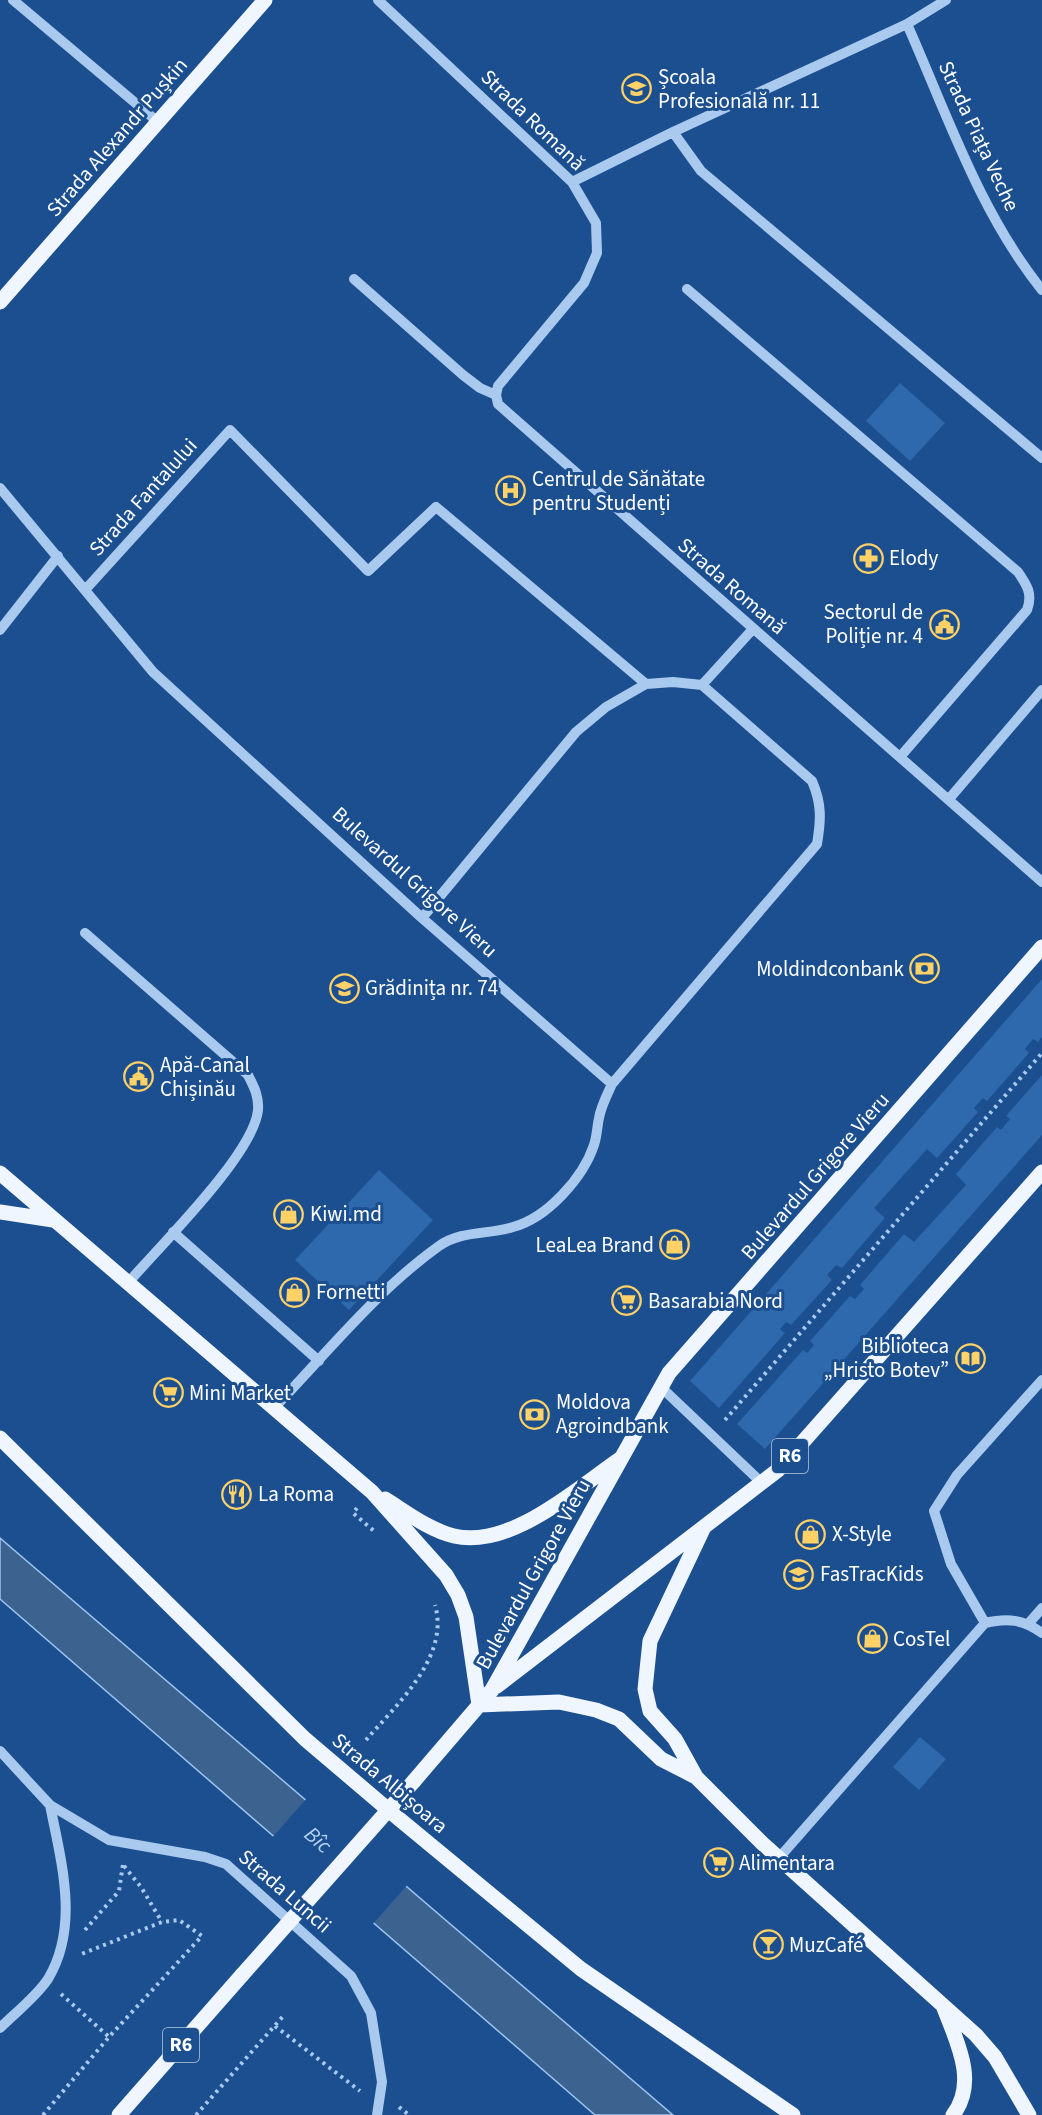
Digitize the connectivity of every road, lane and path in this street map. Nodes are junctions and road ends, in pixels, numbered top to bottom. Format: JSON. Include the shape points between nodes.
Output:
{"nodes":[{"id":1,"x":13,"y":0,"type":"edge"},
{"id":2,"x":265,"y":0,"type":"edge"},
{"id":3,"x":378,"y":0,"type":"edge"},
{"id":4,"x":946,"y":0,"type":"edge"},
{"id":5,"x":907,"y":24,"type":"junction"},
{"id":6,"x":158,"y":122,"type":"junction"},
{"id":7,"x":673,"y":132,"type":"junction"},
{"id":8,"x":572,"y":182,"type":"junction"},
{"id":9,"x":354,"y":279,"type":"dead end"},
{"id":10,"x":687,"y":289,"type":"dead end"},
{"id":11,"x":1042,"y":290,"type":"edge"},
{"id":12,"x":0,"y":302,"type":"edge"},
{"id":13,"x":496,"y":395,"type":"junction"},
{"id":14,"x":1042,"y":458,"type":"edge"},
{"id":15,"x":0,"y":488,"type":"edge"},
{"id":16,"x":58,"y":556,"type":"junction"},
{"id":17,"x":85,"y":590,"type":"junction"},
{"id":18,"x":0,"y":630,"type":"edge"},
{"id":19,"x":752,"y":630,"type":"junction"},
{"id":20,"x":646,"y":684,"type":"junction"},
{"id":21,"x":702,"y":685,"type":"junction"},
{"id":22,"x":1042,"y":690,"type":"edge"},
{"id":23,"x":900,"y":757,"type":"junction"},
{"id":24,"x":949,"y":799,"type":"junction"},
{"id":25,"x":1042,"y":882,"type":"edge"},
{"id":26,"x":422,"y":918,"type":"junction"},
{"id":27,"x":85,"y":933,"type":"dead end"},
{"id":28,"x":1042,"y":947,"type":"edge"},
{"id":29,"x":1042,"y":1053,"type":"edge"},
{"id":30,"x":612,"y":1084,"type":"junction"},
{"id":31,"x":1042,"y":1172,"type":"edge"},
{"id":32,"x":0,"y":1173,"type":"edge"},
{"id":33,"x":0,"y":1212,"type":"edge"},
{"id":34,"x":53,"y":1220,"type":"junction"},
{"id":35,"x":172,"y":1232,"type":"junction"},
{"id":36,"x":127,"y":1284,"type":"junction"},
{"id":37,"x":319,"y":1361,"type":"junction"},
{"id":38,"x":1042,"y":1380,"type":"edge"},
{"id":39,"x":662,"y":1387,"type":"junction"},
{"id":40,"x":273,"y":1409,"type":"junction"},
{"id":41,"x":724,"y":1421,"type":"dead end"},
{"id":42,"x":0,"y":1438,"type":"edge"},
{"id":43,"x":622,"y":1458,"type":"junction"},
{"id":44,"x":761,"y":1482,"type":"junction"},
{"id":45,"x":372,"y":1492,"type":"junction"},
{"id":46,"x":704,"y":1526,"type":"junction"},
{"id":47,"x":379,"y":1536,"type":"dead end"},
{"id":48,"x":433,"y":1599,"type":"dead end"},
{"id":49,"x":1042,"y":1608,"type":"edge"},
{"id":50,"x":985,"y":1623,"type":"junction"},
{"id":51,"x":1029,"y":1623,"type":"junction"},
{"id":52,"x":1042,"y":1633,"type":"edge"},
{"id":53,"x":492,"y":1690,"type":"junction"},
{"id":54,"x":479,"y":1705,"type":"junction"},
{"id":55,"x":366,"y":1740,"type":"dead end"},
{"id":56,"x":0,"y":1751,"type":"edge"},
{"id":57,"x":696,"y":1777,"type":"junction"},
{"id":58,"x":50,"y":1804,"type":"junction"},
{"id":59,"x":110,"y":1840,"type":"junction"},
{"id":60,"x":778,"y":1859,"type":"junction"},
{"id":61,"x":123,"y":1865,"type":"junction"},
{"id":62,"x":162,"y":1922,"type":"junction"},
{"id":63,"x":61,"y":1954,"type":"junction"},
{"id":64,"x":46,"y":1981,"type":"junction"},
{"id":65,"x":943,"y":2006,"type":"junction"},
{"id":66,"x":285,"y":2014,"type":"dead end"},
{"id":67,"x":275,"y":2026,"type":"junction"},
{"id":68,"x":0,"y":2028,"type":"edge"},
{"id":69,"x":109,"y":2037,"type":"junction"},
{"id":70,"x":379,"y":2111,"type":"edge"},
{"id":71,"x":43,"y":2115,"type":"edge"},
{"id":72,"x":119,"y":2115,"type":"edge"},
{"id":73,"x":196,"y":2115,"type":"edge"},
{"id":74,"x":793,"y":2115,"type":"edge"},
{"id":75,"x":953,"y":2115,"type":"edge"},
{"id":76,"x":1029,"y":2115,"type":"edge"}],
"edges":[{"from":1,"to":6,"type":"street"},
{"from":2,"to":6,"type":"main road","name":"Strada Alexandr Pușkin"},
{"from":3,"to":8,"type":"street","name":"Strada Romană"},
{"from":4,"to":5,"type":"street"},
{"from":5,"to":7,"type":"street"},
{"from":5,"to":11,"type":"street","name":"Strada Piața Veche","via":[[985,201]]},
{"from":6,"to":12,"type":"main road","name":"Strada Alexandr Pușkin"},
{"from":7,"to":8,"type":"street"},
{"from":7,"to":14,"type":"street","via":[[701,171]]},
{"from":8,"to":13,"type":"street","name":"Strada Romană","via":[[596,223],[597,253],[584,283],[498,386]]},
{"from":9,"to":13,"type":"street","via":[[464,375]]},
{"from":10,"to":23,"type":"street","via":[[1018,572],[1027,585],[1031,599],[1027,609]]},
{"from":13,"to":19,"type":"street","name":"Strada Romană","via":[[506,413]]},
{"from":15,"to":16,"type":"street","name":"Bulevardul Grigore Vieru"},
{"from":16,"to":17,"type":"street","name":"Bulevardul Grigore Vieru"},
{"from":16,"to":18,"type":"street","name":"Strada Fantalului"},
{"from":17,"to":20,"type":"street","name":"Strada Fantalului","via":[[230,430],[368,571],[436,507]]},
{"from":17,"to":26,"type":"street","name":"Bulevardul Grigore Vieru","via":[[153,672]]},
{"from":19,"to":21,"type":"street"},
{"from":19,"to":23,"type":"street","name":"Strada Romană"},
{"from":20,"to":21,"type":"street"},
{"from":20,"to":26,"type":"street","via":[[606,707],[576,732]]},
{"from":21,"to":30,"type":"street","via":[[812,782],[822,810],[817,844]]},
{"from":22,"to":24,"type":"street"},
{"from":23,"to":24,"type":"street","name":"Strada Romană"},
{"from":24,"to":25,"type":"street","name":"Strada Romană"},
{"from":26,"to":30,"type":"street","name":"Bulevardul Grigore Vieru"},
{"from":27,"to":35,"type":"street","via":[[248,1076],[258,1094],[256,1119],[246,1143]]},
{"from":28,"to":39,"type":"main road","name":"Bulevardul Grigore Vieru","number":"R6","via":[[669,1373]]},
{"from":29,"to":41,"type":"path"},
{"from":30,"to":37,"type":"street","via":[[599,1115],[594,1145],[582,1169],[543,1211],[513,1227],[478,1231],[440,1245],[403,1274]]},
{"from":31,"to":44,"type":"main road","name":"Bulevardul Grigore Vieru","number":"R6","via":[[778,1470]]},
{"from":32,"to":34,"type":"main road"},
{"from":33,"to":34,"type":"main road"},
{"from":34,"to":36,"type":"main road"},
{"from":35,"to":36,"type":"street"},
{"from":35,"to":37,"type":"street"},
{"from":36,"to":40,"type":"main road"},
{"from":37,"to":40,"type":"street"},
{"from":38,"to":50,"type":"street","via":[[957,1474],[934,1511],[951,1563]]},
{"from":39,"to":43,"type":"main road","name":"Bulevardul Grigore Vieru","number":"R6"},
{"from":39,"to":44,"type":"street"},
{"from":40,"to":45,"type":"main road"},
{"from":42,"to":74,"type":"main road","name":"Strada Albișoara","via":[[305,1739],[581,1969]]},
{"from":43,"to":45,"type":"main road","via":[[526,1523],[491,1537],[452,1536]]},
{"from":43,"to":53,"type":"main road","name":"Bulevardul Grigore Vieru","number":"R6"},
{"from":44,"to":46,"type":"main road","name":"Bulevardul Grigore Vieru","number":"R6"},
{"from":45,"to":47,"type":"path","via":[[352,1513]]},
{"from":45,"to":54,"type":"main road","via":[[446,1575],[458,1595],[466,1617]]},
{"from":46,"to":53,"type":"main road","name":"Bulevardul Grigore Vieru","number":"R6"},
{"from":46,"to":57,"type":"main road","via":[[650,1641],[645,1689],[650,1711],[675,1739]]},
{"from":48,"to":55,"type":"path","via":[[438,1617],[425,1666]]},
{"from":49,"to":51,"type":"street"},
{"from":50,"to":51,"type":"street","via":[[1004,1619]]},
{"from":50,"to":60,"type":"street"},
{"from":51,"to":52,"type":"street"},
{"from":53,"to":54,"type":"main road","number":"R6"},
{"from":54,"to":57,"type":"main road","via":[[559,1702],[596,1710],[619,1719],[661,1759]]},
{"from":54,"to":72,"type":"main road","number":"R6","bridge":true},
{"from":56,"to":58,"type":"street","name":"Strada Luncii"},
{"from":57,"to":60,"type":"main road"},
{"from":58,"to":59,"type":"street","name":"Strada Luncii"},
{"from":58,"to":63,"type":"street","via":[[66,1887]]},
{"from":59,"to":61,"type":"path"},
{"from":59,"to":70,"type":"street","name":"Strada Luncii","via":[[226,1864],[351,1976],[370,2013],[382,2082]]},
{"from":60,"to":65,"type":"main road"},
{"from":61,"to":62,"type":"path"},
{"from":61,"to":63,"type":"path","via":[[119,1891]]},
{"from":62,"to":64,"type":"path","via":[[72,1958]]},
{"from":62,"to":69,"type":"path","via":[[179,1920],[202,1936]]},
{"from":63,"to":64,"type":"street"},
{"from":64,"to":68,"type":"street"},
{"from":64,"to":69,"type":"path"},
{"from":65,"to":75,"type":"main road","via":[[964,2069],[961,2105]]},
{"from":65,"to":76,"type":"main road","via":[[995,2057]]},
{"from":66,"to":67,"type":"path"},
{"from":67,"to":70,"type":"path"},
{"from":67,"to":73,"type":"path"},
{"from":69,"to":71,"type":"path"}]}
